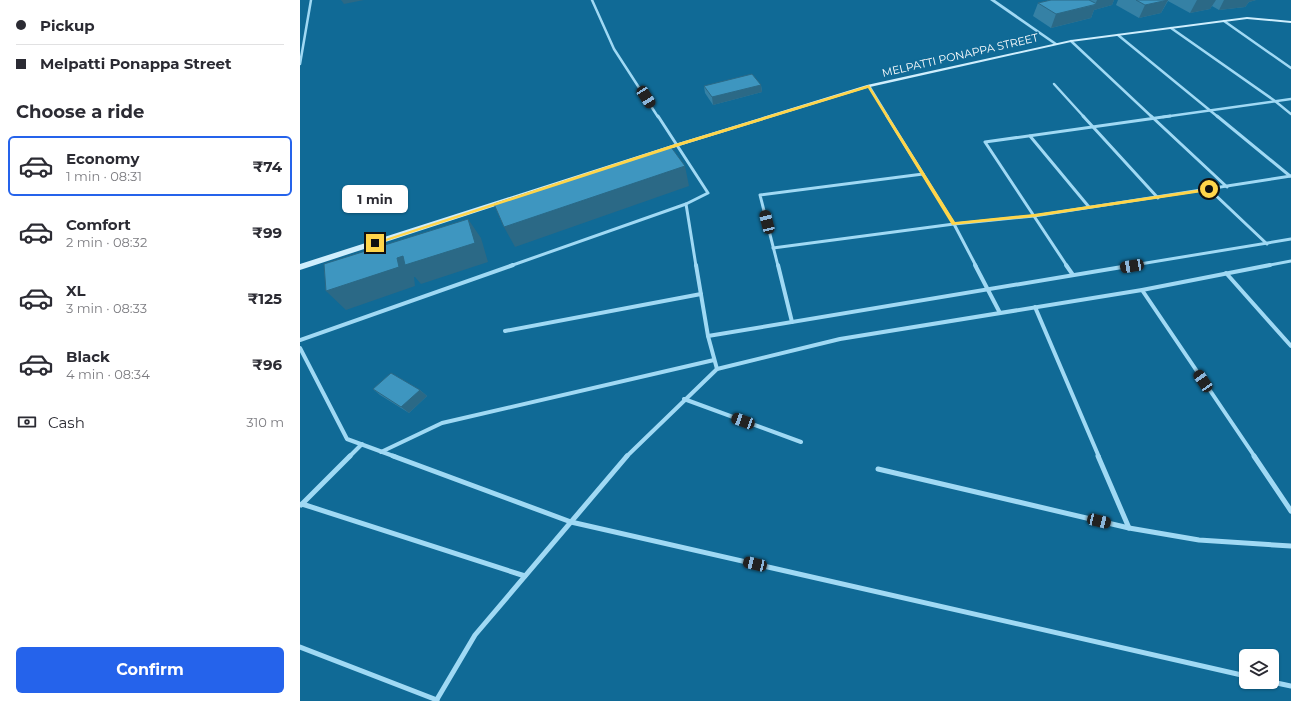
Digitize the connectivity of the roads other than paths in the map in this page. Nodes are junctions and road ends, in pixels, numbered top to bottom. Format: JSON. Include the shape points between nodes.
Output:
{"nodes":[{"id":1,"x":311,"y":0,"type":"edge"},
{"id":2,"x":592,"y":0,"type":"edge"},
{"id":3,"x":992,"y":0,"type":"edge"},
{"id":4,"x":1224,"y":21,"type":"junction"},
{"id":5,"x":1291,"y":22,"type":"edge"},
{"id":6,"x":1170,"y":28,"type":"junction"},
{"id":7,"x":1118,"y":35,"type":"junction"},
{"id":8,"x":1071,"y":41,"type":"junction"},
{"id":9,"x":1056,"y":44,"type":"junction"},
{"id":10,"x":300,"y":64,"type":"edge"},
{"id":11,"x":1291,"y":68,"type":"edge"},
{"id":12,"x":1054,"y":84,"type":"dead end"},
{"id":13,"x":869,"y":86,"type":"junction"},
{"id":14,"x":1291,"y":99,"type":"edge"},
{"id":15,"x":1275,"y":101,"type":"junction"},
{"id":16,"x":1209,"y":110,"type":"junction"},
{"id":17,"x":1291,"y":114,"type":"edge"},
{"id":18,"x":1154,"y":118,"type":"junction"},
{"id":19,"x":1093,"y":127,"type":"junction"},
{"id":20,"x":1030,"y":136,"type":"junction"},
{"id":21,"x":677,"y":145,"type":"junction"},
{"id":22,"x":923,"y":174,"type":"junction"},
{"id":23,"x":1291,"y":176,"type":"edge"},
{"id":24,"x":1227,"y":186,"type":"junction"},
{"id":25,"x":1209,"y":189,"type":"junction"},
{"id":26,"x":1158,"y":198,"type":"junction"},
{"id":27,"x":686,"y":204,"type":"junction"},
{"id":28,"x":1089,"y":208,"type":"junction"},
{"id":29,"x":1034,"y":216,"type":"junction"},
{"id":30,"x":954,"y":224,"type":"junction"},
{"id":31,"x":1291,"y":239,"type":"edge"},
{"id":32,"x":1267,"y":244,"type":"junction"},
{"id":33,"x":773,"y":248,"type":"junction"},
{"id":34,"x":1291,"y":261,"type":"edge"},
{"id":35,"x":300,"y":267,"type":"edge"},
{"id":36,"x":1226,"y":273,"type":"junction"},
{"id":37,"x":1074,"y":275,"type":"junction"},
{"id":38,"x":987,"y":289,"type":"junction"},
{"id":39,"x":1142,"y":290,"type":"junction"},
{"id":40,"x":701,"y":294,"type":"junction"},
{"id":41,"x":1035,"y":307,"type":"junction"},
{"id":42,"x":1000,"y":312,"type":"junction"},
{"id":43,"x":792,"y":322,"type":"junction"},
{"id":44,"x":505,"y":331,"type":"dead end"},
{"id":45,"x":708,"y":336,"type":"junction"},
{"id":46,"x":300,"y":340,"type":"edge"},
{"id":47,"x":1291,"y":346,"type":"edge"},
{"id":48,"x":300,"y":348,"type":"edge"},
{"id":49,"x":714,"y":360,"type":"junction"},
{"id":50,"x":717,"y":369,"type":"junction"},
{"id":51,"x":684,"y":400,"type":"junction"},
{"id":52,"x":801,"y":442,"type":"dead end"},
{"id":53,"x":362,"y":444,"type":"junction"},
{"id":54,"x":381,"y":452,"type":"junction"},
{"id":55,"x":878,"y":469,"type":"dead end"},
{"id":56,"x":301,"y":505,"type":"edge"},
{"id":57,"x":1291,"y":511,"type":"edge"},
{"id":58,"x":571,"y":522,"type":"junction"},
{"id":59,"x":1129,"y":528,"type":"junction"},
{"id":60,"x":1291,"y":546,"type":"edge"},
{"id":61,"x":525,"y":576,"type":"junction"},
{"id":62,"x":300,"y":647,"type":"edge"},
{"id":63,"x":1239,"y":674,"type":"edge"},
{"id":64,"x":1279,"y":683,"type":"edge"},
{"id":65,"x":1291,"y":686,"type":"edge"},
{"id":66,"x":436,"y":700,"type":"edge"}],
"edges":[{"from":1,"to":10,"type":"street"},
{"from":2,"to":21,"type":"street","via":[[614,49]]},
{"from":3,"to":9,"type":"street"},
{"from":4,"to":5,"type":"main road","name":"MELPATTI PONAPPA STREET","via":[[1247,18]]},
{"from":4,"to":6,"type":"main road","name":"MELPATTI PONAPPA STREET"},
{"from":4,"to":11,"type":"street"},
{"from":6,"to":7,"type":"main road","name":"MELPATTI PONAPPA STREET"},
{"from":6,"to":15,"type":"street"},
{"from":7,"to":8,"type":"main road","name":"MELPATTI PONAPPA STREET"},
{"from":7,"to":16,"type":"street"},
{"from":8,"to":9,"type":"main road","name":"MELPATTI PONAPPA STREET"},
{"from":8,"to":18,"type":"street"},
{"from":9,"to":13,"type":"main road","name":"MELPATTI PONAPPA STREET"},
{"from":12,"to":19,"type":"street"},
{"from":13,"to":21,"type":"main road","name":"MELPATTI PONAPPA STREET"},
{"from":13,"to":22,"type":"street"},
{"from":14,"to":15,"type":"street"},
{"from":15,"to":16,"type":"street"},
{"from":15,"to":17,"type":"street"},
{"from":16,"to":18,"type":"street"},
{"from":16,"to":23,"type":"street"},
{"from":18,"to":19,"type":"street"},
{"from":18,"to":24,"type":"street"},
{"from":19,"to":20,"type":"street"},
{"from":19,"to":26,"type":"street"},
{"from":20,"to":28,"type":"street"},
{"from":20,"to":29,"type":"street","via":[[985,142]]},
{"from":21,"to":27,"type":"street","via":[[708,193]]},
{"from":21,"to":35,"type":"main road","name":"MELPATTI PONAPPA STREET"},
{"from":22,"to":30,"type":"street"},
{"from":22,"to":33,"type":"street","via":[[760,195]]},
{"from":23,"to":24,"type":"street"},
{"from":24,"to":25,"type":"street"},
{"from":25,"to":26,"type":"street"},
{"from":25,"to":32,"type":"street"},
{"from":26,"to":28,"type":"street"},
{"from":27,"to":40,"type":"street"},
{"from":27,"to":46,"type":"street"},
{"from":28,"to":29,"type":"street"},
{"from":29,"to":30,"type":"street"},
{"from":29,"to":37,"type":"street"},
{"from":30,"to":33,"type":"street"},
{"from":30,"to":38,"type":"street"},
{"from":31,"to":32,"type":"street"},
{"from":32,"to":37,"type":"street"},
{"from":33,"to":43,"type":"street"},
{"from":34,"to":36,"type":"street"},
{"from":36,"to":39,"type":"street"},
{"from":36,"to":47,"type":"street"},
{"from":37,"to":38,"type":"street"},
{"from":38,"to":42,"type":"street"},
{"from":38,"to":43,"type":"street"},
{"from":39,"to":41,"type":"street"},
{"from":39,"to":57,"type":"street"},
{"from":40,"to":44,"type":"street"},
{"from":40,"to":45,"type":"street"},
{"from":41,"to":42,"type":"street"},
{"from":41,"to":59,"type":"street"},
{"from":42,"to":50,"type":"street","via":[[840,339]]},
{"from":43,"to":45,"type":"street"},
{"from":45,"to":49,"type":"street"},
{"from":48,"to":53,"type":"street","via":[[347,438]]},
{"from":49,"to":50,"type":"street"},
{"from":49,"to":54,"type":"street","via":[[442,422]]},
{"from":50,"to":51,"type":"street"},
{"from":51,"to":52,"type":"street"},
{"from":51,"to":58,"type":"street","via":[[634,448]]},
{"from":53,"to":54,"type":"street"},
{"from":53,"to":56,"type":"street"},
{"from":54,"to":58,"type":"street"},
{"from":55,"to":59,"type":"street"},
{"from":56,"to":61,"type":"street"},
{"from":58,"to":61,"type":"street"},
{"from":58,"to":63,"type":"street"},
{"from":59,"to":60,"type":"street","via":[[1199,540]]},
{"from":61,"to":66,"type":"street","via":[[474,636]]},
{"from":62,"to":66,"type":"street"},
{"from":64,"to":65,"type":"street"}]}
